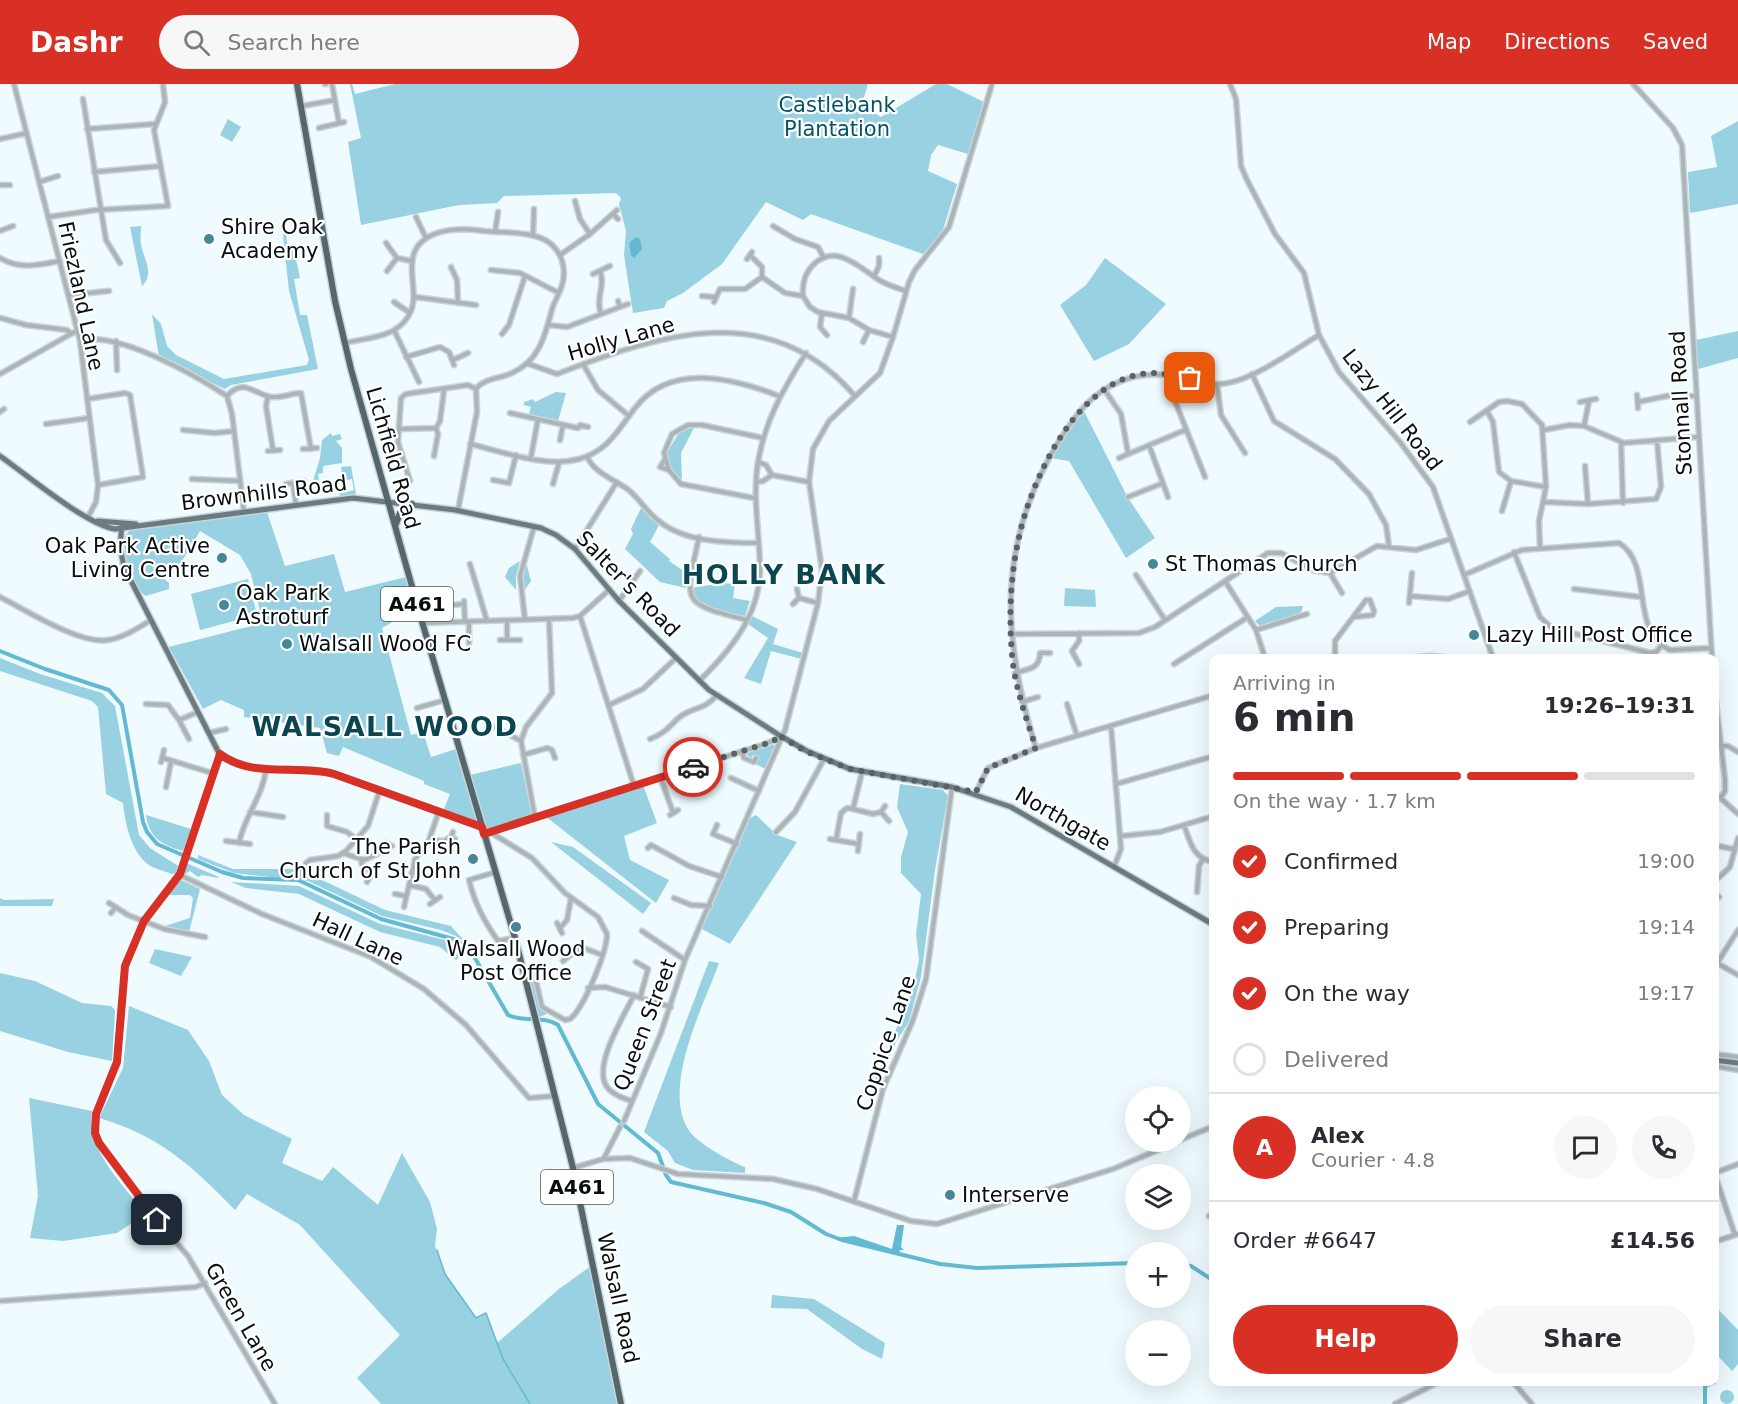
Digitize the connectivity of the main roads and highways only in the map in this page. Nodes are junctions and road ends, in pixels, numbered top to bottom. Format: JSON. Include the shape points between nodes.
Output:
{"nodes":[{"id":1,"x":297,"y":84,"type":"edge"},
{"id":2,"x":0,"y":456,"type":"edge"},
{"id":3,"x":388,"y":500,"type":"junction"},
{"id":4,"x":412,"y":504,"type":"junction"},
{"id":5,"x":395,"y":525,"type":"junction"},
{"id":6,"x":121,"y":526,"type":"junction"},
{"id":7,"x":781,"y":736,"type":"joint"},
{"id":8,"x":485,"y":831,"type":"junction"},
{"id":9,"x":1209,"y":922,"type":"edge"},
{"id":10,"x":1719,"y":1061,"type":"edge"},
{"id":11,"x":1738,"y":1064,"type":"edge"},
{"id":12,"x":621,"y":1404,"type":"edge"}],
"edges":[{"from":1,"to":3,"type":"highway","name":"Lichfield Road","number":"A461","via":[[332,288]]},
{"from":2,"to":6,"type":"main road","via":[[103,526]]},
{"from":3,"to":4,"type":"main road","name":"Salter's Road"},
{"from":3,"to":5,"type":"highway","name":"Lichfield Road","number":"A461"},
{"from":3,"to":6,"type":"main road","name":"Brownhills Road","via":[[353,498]]},
{"from":4,"to":5,"type":"highway","via":[[400,513]]},
{"from":4,"to":7,"type":"main road","name":"Salter's Road","via":[[534,526],[556,535],[575,549],[619,601],[699,681]]},
{"from":5,"to":8,"type":"highway","name":"Lichfield Road","number":"A461"},
{"from":6,"to":8,"type":"main road","via":[[123,564],[220,754],[252,767],[324,772],[380,789]]},
{"from":7,"to":9,"type":"main road","name":"Northgate","via":[[824,759],[862,772],[976,792],[1036,819]]},
{"from":8,"to":12,"type":"highway","name":"Walsall Road","number":"A461","via":[[556,1096]]},
{"from":10,"to":11,"type":"main road"}]}
